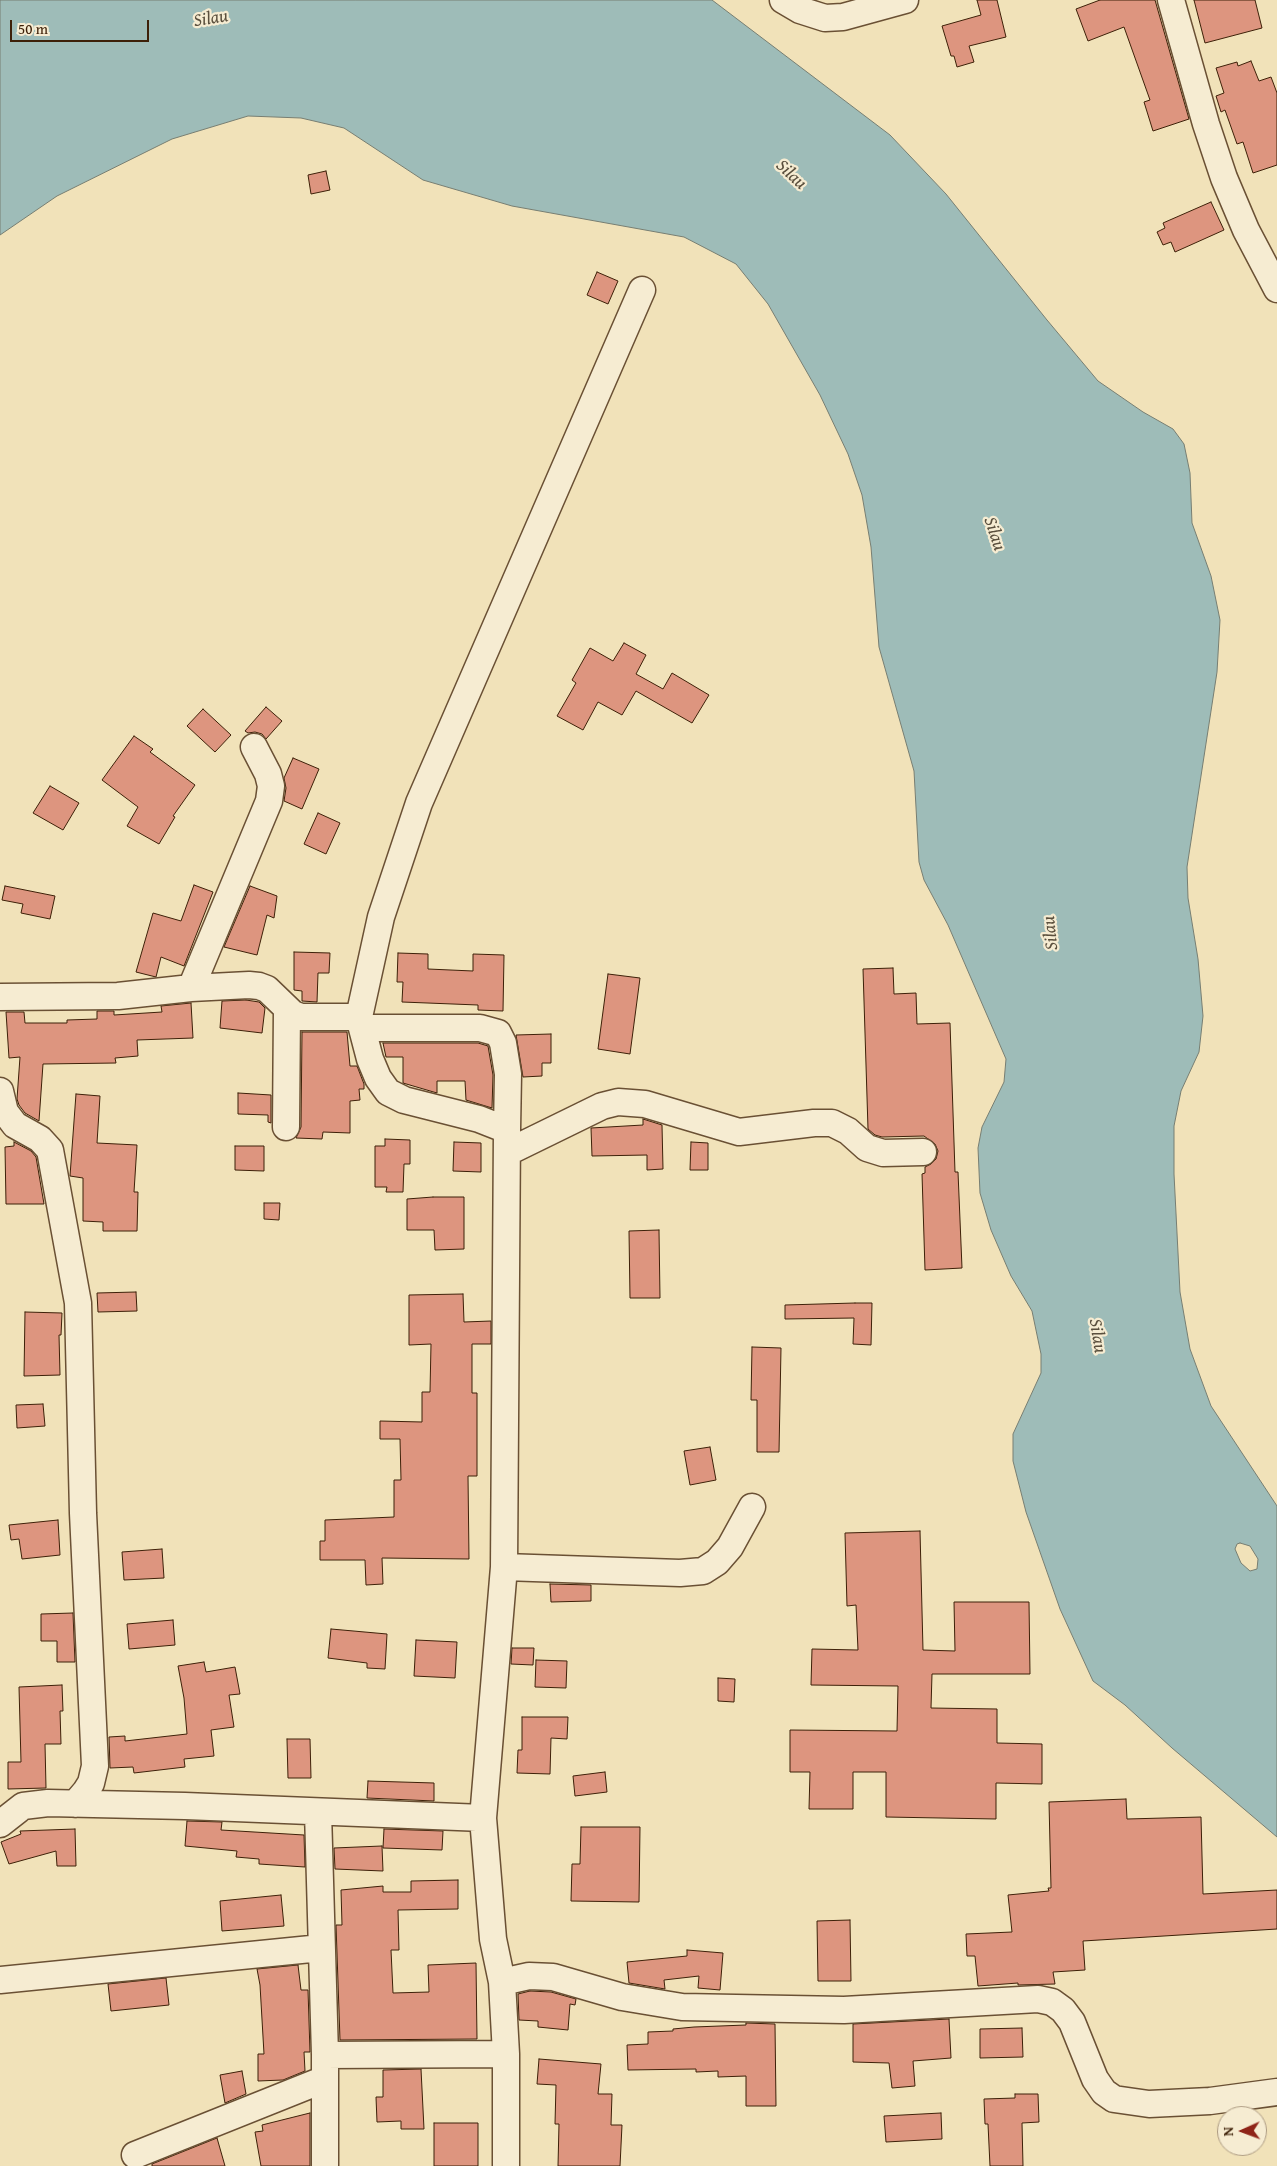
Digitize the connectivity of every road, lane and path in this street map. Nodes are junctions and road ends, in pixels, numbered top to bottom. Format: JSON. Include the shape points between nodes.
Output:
{"nodes":[{"id":1,"x":783,"y":0,"type":"edge"},
{"id":2,"x":905,"y":0,"type":"edge"},
{"id":3,"x":1171,"y":0,"type":"edge"},
{"id":4,"x":1277,"y":289,"type":"edge"},
{"id":5,"x":642,"y":290,"type":"dead end"},
{"id":6,"x":254,"y":747,"type":"dead end"},
{"id":7,"x":191,"y":988,"type":"junction"},
{"id":8,"x":0,"y":997,"type":"edge"},
{"id":9,"x":287,"y":1009,"type":"junction"},
{"id":10,"x":362,"y":1023,"type":"junction"},
{"id":11,"x":0,"y":1091,"type":"edge"},
{"id":12,"x":286,"y":1127,"type":"dead end"},
{"id":13,"x":507,"y":1141,"type":"junction"},
{"id":14,"x":923,"y":1152,"type":"dead end"},
{"id":15,"x":752,"y":1507,"type":"dead end"},
{"id":16,"x":504,"y":1567,"type":"junction"},
{"id":17,"x":75,"y":1804,"type":"junction"},
{"id":18,"x":318,"y":1812,"type":"junction"},
{"id":19,"x":483,"y":1818,"type":"junction"},
{"id":20,"x":0,"y":1824,"type":"edge"},
{"id":21,"x":321,"y":1948,"type":"junction"},
{"id":22,"x":0,"y":1980,"type":"edge"},
{"id":23,"x":502,"y":1982,"type":"junction"},
{"id":24,"x":506,"y":2054,"type":"junction"},
{"id":25,"x":325,"y":2067,"type":"junction"},
{"id":26,"x":1277,"y":2092,"type":"edge"},
{"id":27,"x":135,"y":2155,"type":"dead end"},
{"id":28,"x":326,"y":2166,"type":"edge"},
{"id":29,"x":506,"y":2166,"type":"edge"}],
"edges":[{"from":1,"to":2,"type":"street","via":[[825,18],[843,17]]},
{"from":3,"to":4,"type":"street","via":[[1224,178],[1246,230]]},
{"from":5,"to":10,"type":"street","via":[[419,803],[381,918]]},
{"from":6,"to":7,"type":"street","via":[[268,774],[271,786],[269,801]]},
{"from":7,"to":8,"type":"street","via":[[118,996]]},
{"from":7,"to":9,"type":"street","via":[[259,986],[267,989]]},
{"from":9,"to":10,"type":"street","via":[[301,1017]]},
{"from":9,"to":12,"type":"street"},
{"from":10,"to":13,"type":"street","via":[[370,1059],[388,1092],[404,1100],[479,1120]]},
{"from":10,"to":13,"type":"street","via":[[480,1028],[498,1033],[504,1043],[508,1074]]},
{"from":11,"to":17,"type":"street","via":[[5,1112],[15,1126],[40,1139],[50,1150],[78,1303],[94,1766],[91,1783]]},
{"from":13,"to":14,"type":"street","via":[[618,1102],[645,1104],[739,1132],[832,1123],[848,1131],[866,1148],[883,1153]]},
{"from":13,"to":16,"type":"street"},
{"from":15,"to":16,"type":"street","via":[[730,1547],[717,1562],[702,1571]]},
{"from":16,"to":19,"type":"street"},
{"from":17,"to":18,"type":"street"},
{"from":17,"to":20,"type":"street","via":[[31,1804],[14,1811]]},
{"from":18,"to":19,"type":"street"},
{"from":18,"to":21,"type":"street"},
{"from":19,"to":23,"type":"street","via":[[493,1939]]},
{"from":21,"to":22,"type":"street"},
{"from":21,"to":25,"type":"street"},
{"from":23,"to":24,"type":"street"},
{"from":23,"to":26,"type":"street","via":[[529,1976],[553,1977],[622,1997],[682,2007],[844,2010],[1038,1999],[1052,2002],[1063,2010],[1072,2022],[1095,2079],[1114,2099],[1149,2104]]},
{"from":24,"to":25,"type":"street"},
{"from":24,"to":29,"type":"street"},
{"from":25,"to":27,"type":"street"},
{"from":25,"to":28,"type":"street"}]}
